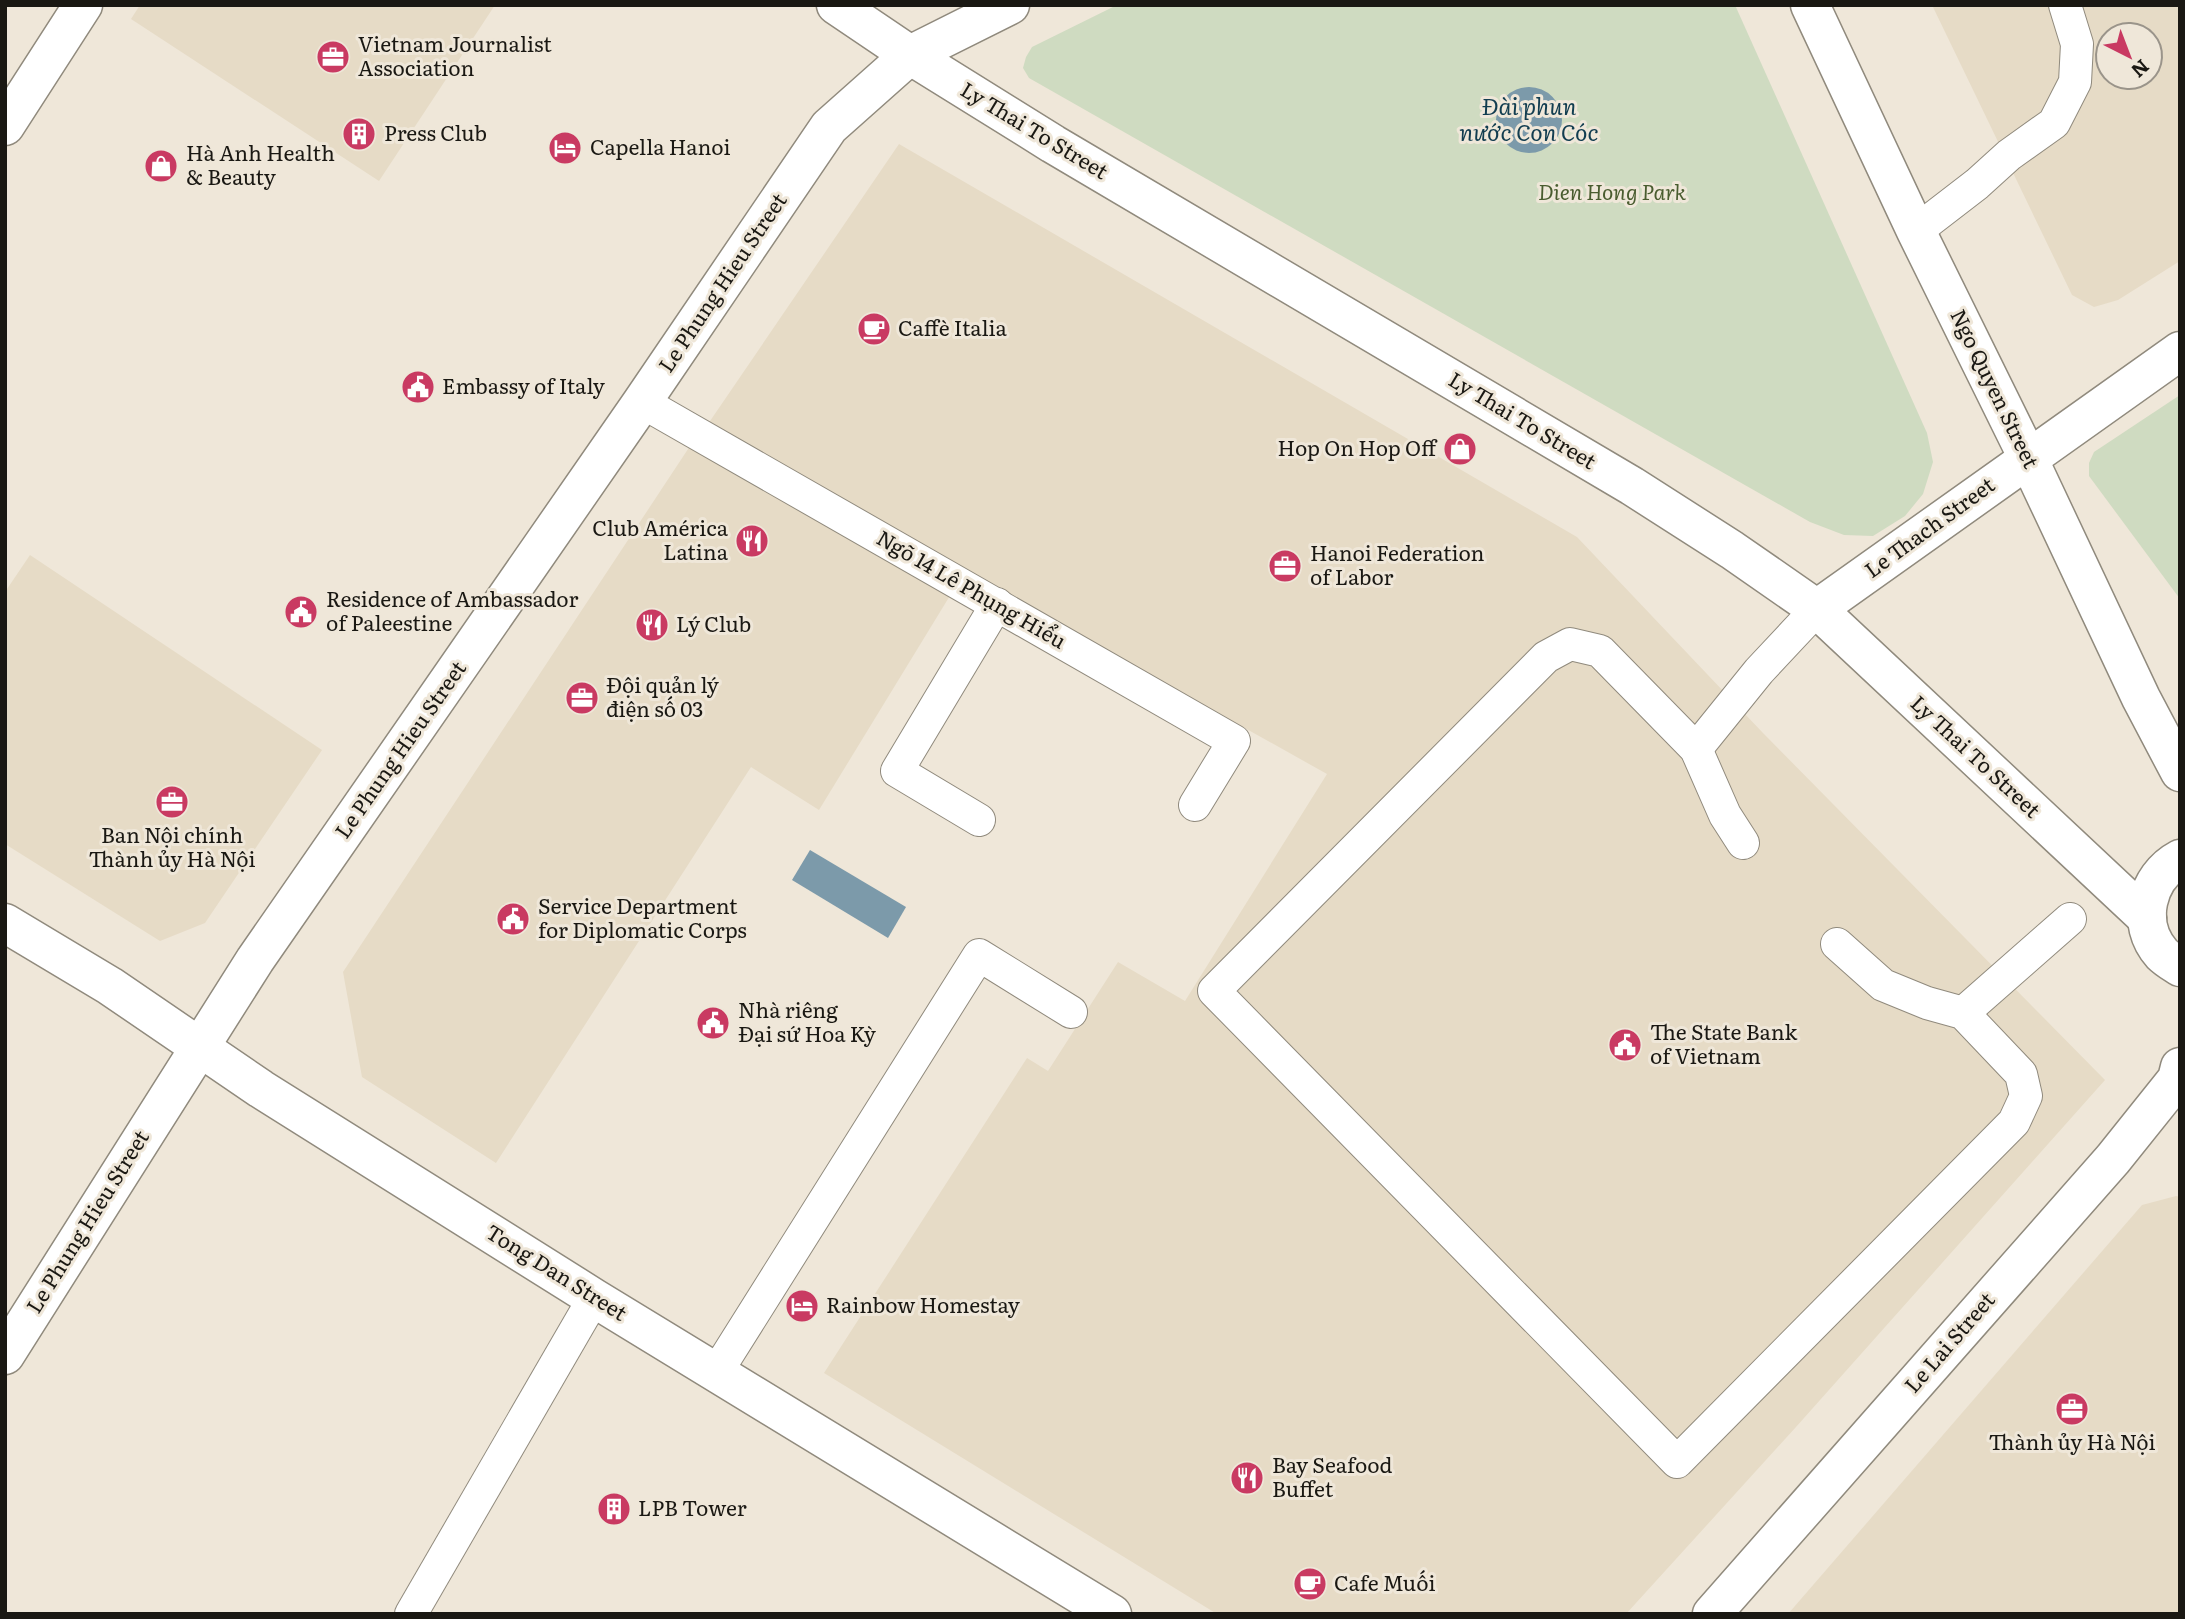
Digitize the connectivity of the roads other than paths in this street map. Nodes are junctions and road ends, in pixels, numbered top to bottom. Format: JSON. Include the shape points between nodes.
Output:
{"nodes":[{"id":1,"x":83,"y":5,"type":"edge"},
{"id":2,"x":836,"y":5,"type":"edge"},
{"id":3,"x":1010,"y":5,"type":"edge"},
{"id":4,"x":1811,"y":5,"type":"edge"},
{"id":5,"x":2065,"y":5,"type":"edge"},
{"id":6,"x":911,"y":55,"type":"junction"},
{"id":7,"x":5,"y":125,"type":"edge"},
{"id":8,"x":1916,"y":231,"type":"junction"},
{"id":9,"x":2180,"y":351,"type":"edge"},
{"id":10,"x":642,"y":402,"type":"junction"},
{"id":11,"x":2028,"y":458,"type":"junction"},
{"id":12,"x":997,"y":604,"type":"junction"},
{"id":13,"x":1817,"y":609,"type":"junction"},
{"id":14,"x":1696,"y":749,"type":"junction"},
{"id":15,"x":2180,"y":772,"type":"edge"},
{"id":16,"x":1195,"y":805,"type":"dead end"},
{"id":17,"x":979,"y":820,"type":"dead end"},
{"id":18,"x":1743,"y":843,"type":"dead end"},
{"id":19,"x":2180,"y":859,"type":"edge"},
{"id":20,"x":2147,"y":918,"type":"junction"},
{"id":21,"x":2070,"y":919,"type":"dead end"},
{"id":22,"x":5,"y":923,"type":"edge"},
{"id":23,"x":1837,"y":944,"type":"dead end"},
{"id":24,"x":2180,"y":967,"type":"edge"},
{"id":25,"x":1070,"y":1012,"type":"dead end"},
{"id":26,"x":1963,"y":1013,"type":"junction"},
{"id":27,"x":200,"y":1048,"type":"junction"},
{"id":28,"x":2180,"y":1067,"type":"edge"},
{"id":29,"x":594,"y":1298,"type":"junction"},
{"id":30,"x":5,"y":1354,"type":"edge"},
{"id":31,"x":716,"y":1373,"type":"junction"},
{"id":32,"x":411,"y":1614,"type":"edge"},
{"id":33,"x":1112,"y":1614,"type":"edge"},
{"id":34,"x":1712,"y":1614,"type":"edge"}],
"edges":[{"from":1,"to":7,"type":"street"},
{"from":2,"to":6,"type":"street","name":"Ly Thai To Street"},
{"from":3,"to":6,"type":"street","name":"Le Phung Hieu Street"},
{"from":4,"to":8,"type":"street","name":"Ngo Quyen Street"},
{"from":5,"to":8,"type":"lane","via":[[2077,44],[2075,82],[2054,122]]},
{"from":6,"to":10,"type":"street","name":"Le Phung Hieu Street","via":[[829,127]]},
{"from":6,"to":13,"type":"street","name":"Ly Thai To Street","via":[[1053,144],[1632,486]]},
{"from":8,"to":11,"type":"street","name":"Ngo Quyen Street"},
{"from":9,"to":11,"type":"street","name":"Le Thach Street"},
{"from":10,"to":12,"type":"lane","name":"Ngõ 14 Lê Phụng Hiểu"},
{"from":10,"to":27,"type":"street","name":"Le Phung Hieu Street","via":[[255,960]]},
{"from":11,"to":13,"type":"street","name":"Le Thach Street"},
{"from":11,"to":15,"type":"street","name":"Ngo Quyen Street"},
{"from":12,"to":16,"type":"lane","name":"Ngõ 14 Lê Phụng Hiểu","via":[[1234,741]]},
{"from":12,"to":17,"type":"lane","via":[[897,771]]},
{"from":13,"to":14,"type":"lane"},
{"from":13,"to":20,"type":"street","name":"Ly Thai To Street"},
{"from":14,"to":18,"type":"lane","via":[[1725,815]]},
{"from":14,"to":26,"type":"lane","via":[[1600,651],[1570,644],[1546,657],[1214,991],[1677,1462],[2014,1122],[2026,1096],[2021,1074]]},
{"from":19,"to":20,"type":"street","via":[[2156,879],[2148,898]]},
{"from":20,"to":24,"type":"street","via":[[2152,939],[2163,955]]},
{"from":21,"to":26,"type":"lane"},
{"from":22,"to":27,"type":"street","name":"Tong Dan Street","via":[[110,986]]},
{"from":23,"to":26,"type":"lane","via":[[1883,985]]},
{"from":25,"to":31,"type":"lane","via":[[978,955]]},
{"from":27,"to":29,"type":"street","name":"Tong Dan Street"},
{"from":27,"to":30,"type":"street","name":"Le Phung Hieu Street"},
{"from":28,"to":34,"type":"street","name":"Le Lai Street","via":[[2177,1079],[2113,1158]]},
{"from":29,"to":31,"type":"street","name":"Tong Dan Street"},
{"from":29,"to":32,"type":"lane"},
{"from":31,"to":33,"type":"street","name":"Tong Dan Street"}]}
